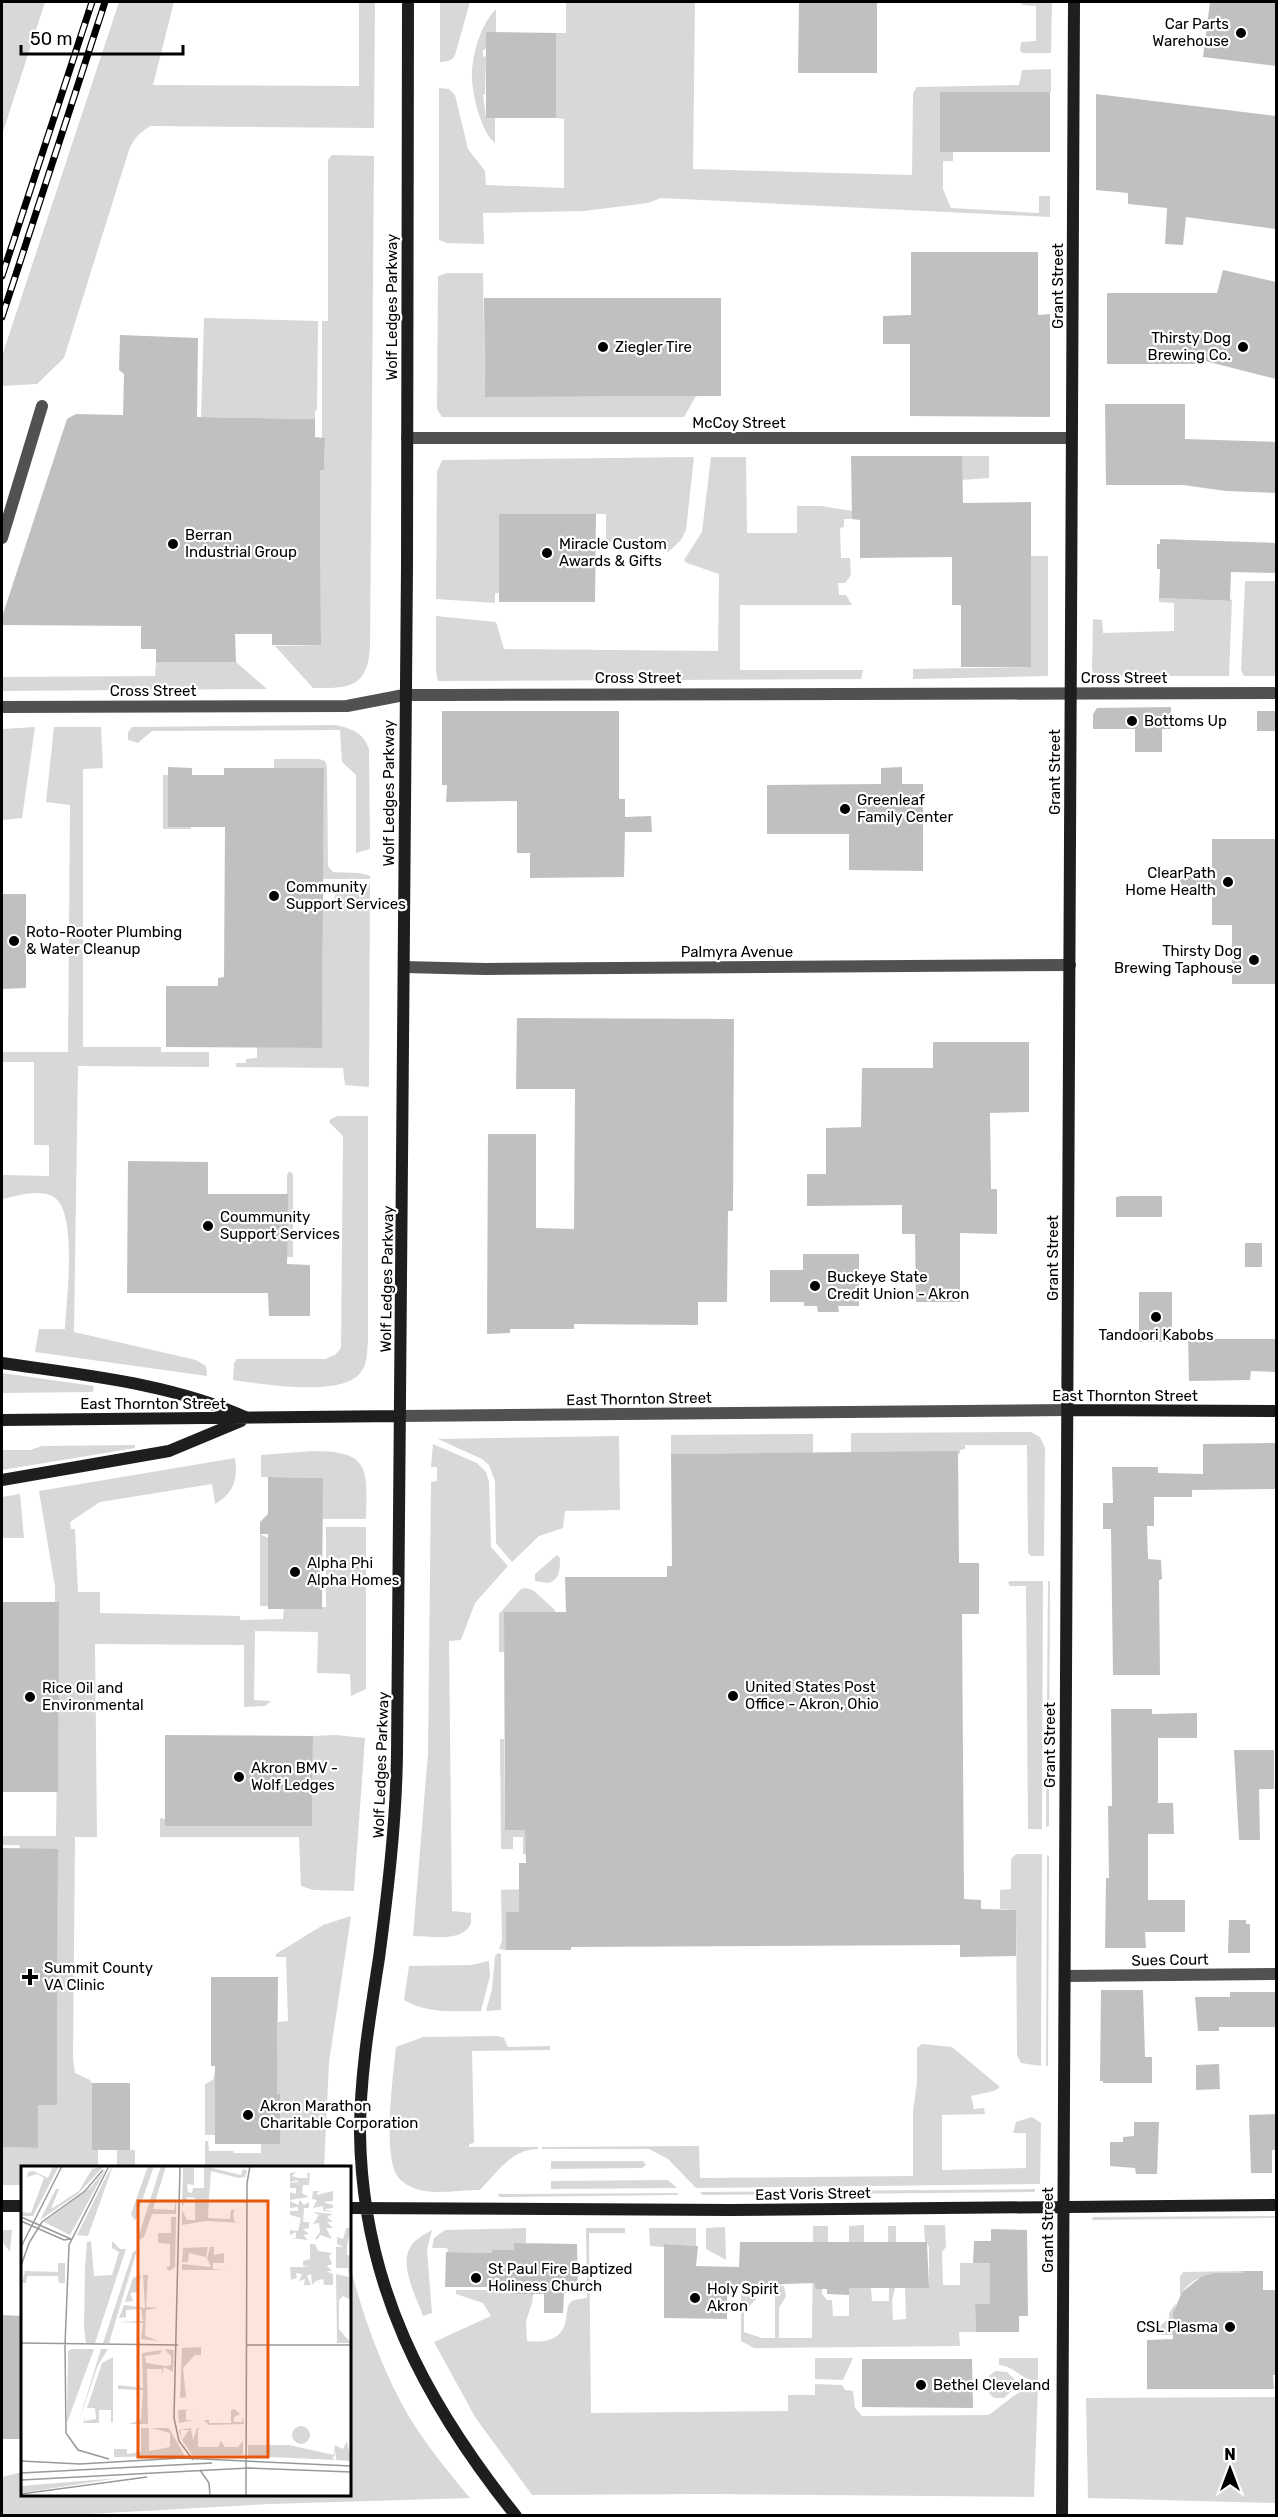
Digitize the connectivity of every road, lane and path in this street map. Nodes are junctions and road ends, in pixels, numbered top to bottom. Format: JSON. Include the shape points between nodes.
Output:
{"nodes":[{"id":1,"x":408,"y":2,"type":"edge"},
{"id":2,"x":1074,"y":2,"type":"edge"},
{"id":3,"x":42,"y":406,"type":"dead end"},
{"id":4,"x":407,"y":438,"type":"junction"},
{"id":5,"x":1071,"y":438,"type":"junction"},
{"id":6,"x":2,"y":538,"type":"edge"},
{"id":7,"x":1276,"y":693,"type":"edge"},
{"id":8,"x":1070,"y":694,"type":"junction"},
{"id":9,"x":404,"y":695,"type":"junction"},
{"id":10,"x":2,"y":707,"type":"edge"},
{"id":11,"x":1070,"y":965,"type":"junction"},
{"id":12,"x":404,"y":966,"type":"junction"},
{"id":13,"x":2,"y":1363,"type":"edge"},
{"id":14,"x":1068,"y":1410,"type":"junction"},
{"id":15,"x":1276,"y":1411,"type":"edge"},
{"id":16,"x":400,"y":1416,"type":"junction"},
{"id":17,"x":248,"y":1418,"type":"junction"},
{"id":18,"x":2,"y":1420,"type":"edge"},
{"id":19,"x":2,"y":1480,"type":"edge"},
{"id":20,"x":1276,"y":1974,"type":"edge"},
{"id":21,"x":1065,"y":1976,"type":"junction"},
{"id":22,"x":1276,"y":2205,"type":"edge"},
{"id":23,"x":2,"y":2206,"type":"edge"},
{"id":24,"x":21,"y":2206,"type":"edge"},
{"id":25,"x":1063,"y":2206,"type":"junction"},
{"id":26,"x":351,"y":2208,"type":"edge"},
{"id":27,"x":365,"y":2208,"type":"junction"},
{"id":28,"x":516,"y":2516,"type":"edge"},
{"id":29,"x":1062,"y":2516,"type":"edge"}],
"edges":[{"from":1,"to":4,"type":"main road","name":"Wolf Ledges Parkway"},
{"from":2,"to":5,"type":"main road","name":"Grant Street"},
{"from":3,"to":6,"type":"street"},
{"from":4,"to":5,"type":"street","name":"McCoy Street"},
{"from":4,"to":9,"type":"main road","name":"Wolf Ledges Parkway"},
{"from":5,"to":8,"type":"main road","name":"Grant Street"},
{"from":7,"to":8,"type":"street","name":"Cross Street"},
{"from":8,"to":9,"type":"street","name":"Cross Street"},
{"from":8,"to":11,"type":"main road","name":"Grant Street"},
{"from":9,"to":10,"type":"street","name":"Cross Street","via":[[347,706]]},
{"from":9,"to":12,"type":"main road","name":"Wolf Ledges Parkway"},
{"from":11,"to":12,"type":"street","name":"Palmyra Avenue","via":[[485,969]]},
{"from":11,"to":14,"type":"main road","name":"Grant Street"},
{"from":12,"to":16,"type":"main road","name":"Wolf Ledges Parkway"},
{"from":13,"to":17,"type":"main road","via":[[213,1402]]},
{"from":14,"to":15,"type":"main road","name":"East Thornton Street"},
{"from":14,"to":16,"type":"street","name":"East Thornton Street"},
{"from":14,"to":21,"type":"main road","name":"Grant Street"},
{"from":16,"to":17,"type":"main road","name":"East Thornton Street"},
{"from":16,"to":27,"type":"main road","name":"Wolf Ledges Parkway","via":[[396,1804],[364,2061],[360,2134]]},
{"from":17,"to":18,"type":"main road","name":"East Thornton Street"},
{"from":17,"to":19,"type":"main road","via":[[169,1451]]},
{"from":20,"to":21,"type":"street","name":"Sues Court"},
{"from":21,"to":25,"type":"main road","name":"Grant Street"},
{"from":22,"to":25,"type":"main road","name":"East Voris Street"},
{"from":23,"to":24,"type":"main road"},
{"from":25,"to":27,"type":"main road","name":"East Voris Street","via":[[731,2210]]},
{"from":25,"to":29,"type":"main road","name":"Grant Street"},
{"from":26,"to":27,"type":"main road","name":"East Voris Street"},
{"from":27,"to":28,"type":"main road","name":"Wolf Ledges Parkway","via":[[380,2270],[409,2351],[440,2409]]}]}
